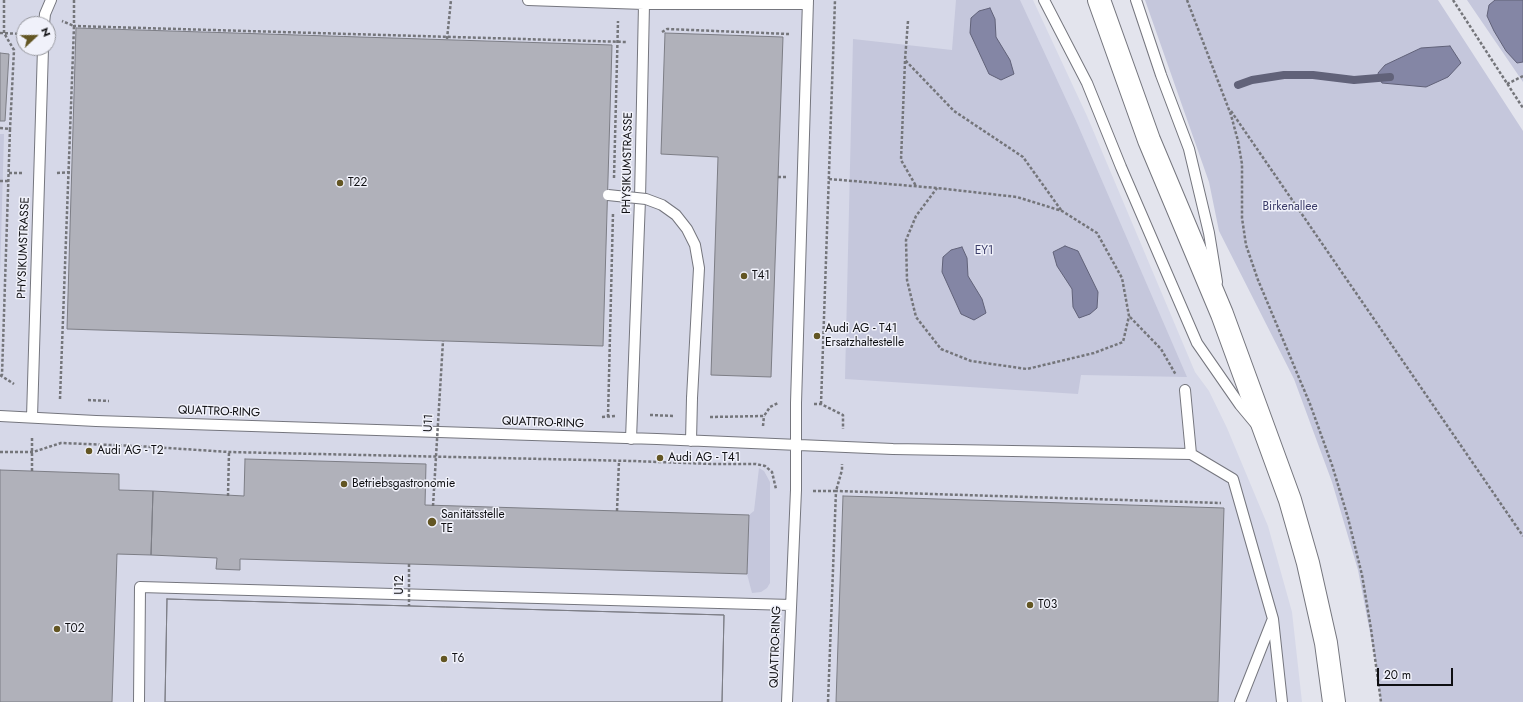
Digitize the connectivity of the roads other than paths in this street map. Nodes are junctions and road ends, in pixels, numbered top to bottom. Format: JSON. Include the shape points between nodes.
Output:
{"nodes":[{"id":1,"x":51,"y":0,"type":"edge"},
{"id":2,"x":528,"y":0,"type":"edge"},
{"id":3,"x":1044,"y":0,"type":"edge"},
{"id":4,"x":1099,"y":0,"type":"edge"},
{"id":5,"x":1136,"y":0,"type":"edge"},
{"id":6,"x":808,"y":2,"type":"edge"},
{"id":7,"x":644,"y":4,"type":"junction"},
{"id":8,"x":46,"y":16,"type":"edge"},
{"id":9,"x":43,"y":56,"type":"edge"},
{"id":10,"x":608,"y":194,"type":"dead end"},
{"id":11,"x":1222,"y":314,"type":"junction"},
{"id":12,"x":1185,"y":390,"type":"road end"},
{"id":13,"x":0,"y":416,"type":"edge"},
{"id":14,"x":32,"y":417,"type":"junction"},
{"id":15,"x":1267,"y":437,"type":"junction"},
{"id":16,"x":631,"y":439,"type":"junction"},
{"id":17,"x":691,"y":441,"type":"junction"},
{"id":18,"x":796,"y":445,"type":"junction"},
{"id":19,"x":1191,"y":454,"type":"junction"},
{"id":20,"x":791,"y":605,"type":"junction"},
{"id":21,"x":1272,"y":619,"type":"junction"},
{"id":22,"x":139,"y":702,"type":"edge"},
{"id":23,"x":787,"y":702,"type":"edge"},
{"id":24,"x":1240,"y":702,"type":"edge"},
{"id":25,"x":1282,"y":702,"type":"edge"},
{"id":26,"x":1334,"y":702,"type":"edge"}],
"edges":[{"from":1,"to":8,"type":"lane"},
{"from":2,"to":7,"type":"lane"},
{"from":3,"to":15,"type":"lane","via":[[1088,83],[1197,343],[1240,405]]},
{"from":4,"to":11,"type":"main road","via":[[1149,140]]},
{"from":5,"to":11,"type":"lane","via":[[1189,149],[1209,233]]},
{"from":6,"to":7,"type":"lane"},
{"from":6,"to":18,"type":"lane"},
{"from":7,"to":16,"type":"lane","name":"PHYSIKUMSTRASSE"},
{"from":9,"to":14,"type":"lane","name":"PHYSIKUMSTRASSE"},
{"from":10,"to":17,"type":"lane","bridge":true,"via":[[646,199],[662,206],[676,215],[695,245],[699,268]]},
{"from":11,"to":15,"type":"main road"},
{"from":12,"to":19,"type":"lane"},
{"from":13,"to":14,"type":"lane"},
{"from":14,"to":16,"type":"lane","name":"QUATTRO-RING"},
{"from":15,"to":26,"type":"main road","via":[[1290,500],[1308,563],[1326,643]]},
{"from":16,"to":17,"type":"lane","name":"QUATTRO-RING"},
{"from":17,"to":18,"type":"lane","name":"QUATTRO-RING"},
{"from":18,"to":19,"type":"lane"},
{"from":18,"to":20,"type":"lane","name":"QUATTRO-RING"},
{"from":19,"to":21,"type":"lane","via":[[1233,479]]},
{"from":20,"to":22,"type":"lane","via":[[140,587]]},
{"from":20,"to":23,"type":"lane","name":"QUATTRO-RING"},
{"from":21,"to":24,"type":"lane"},
{"from":21,"to":25,"type":"lane"}]}
